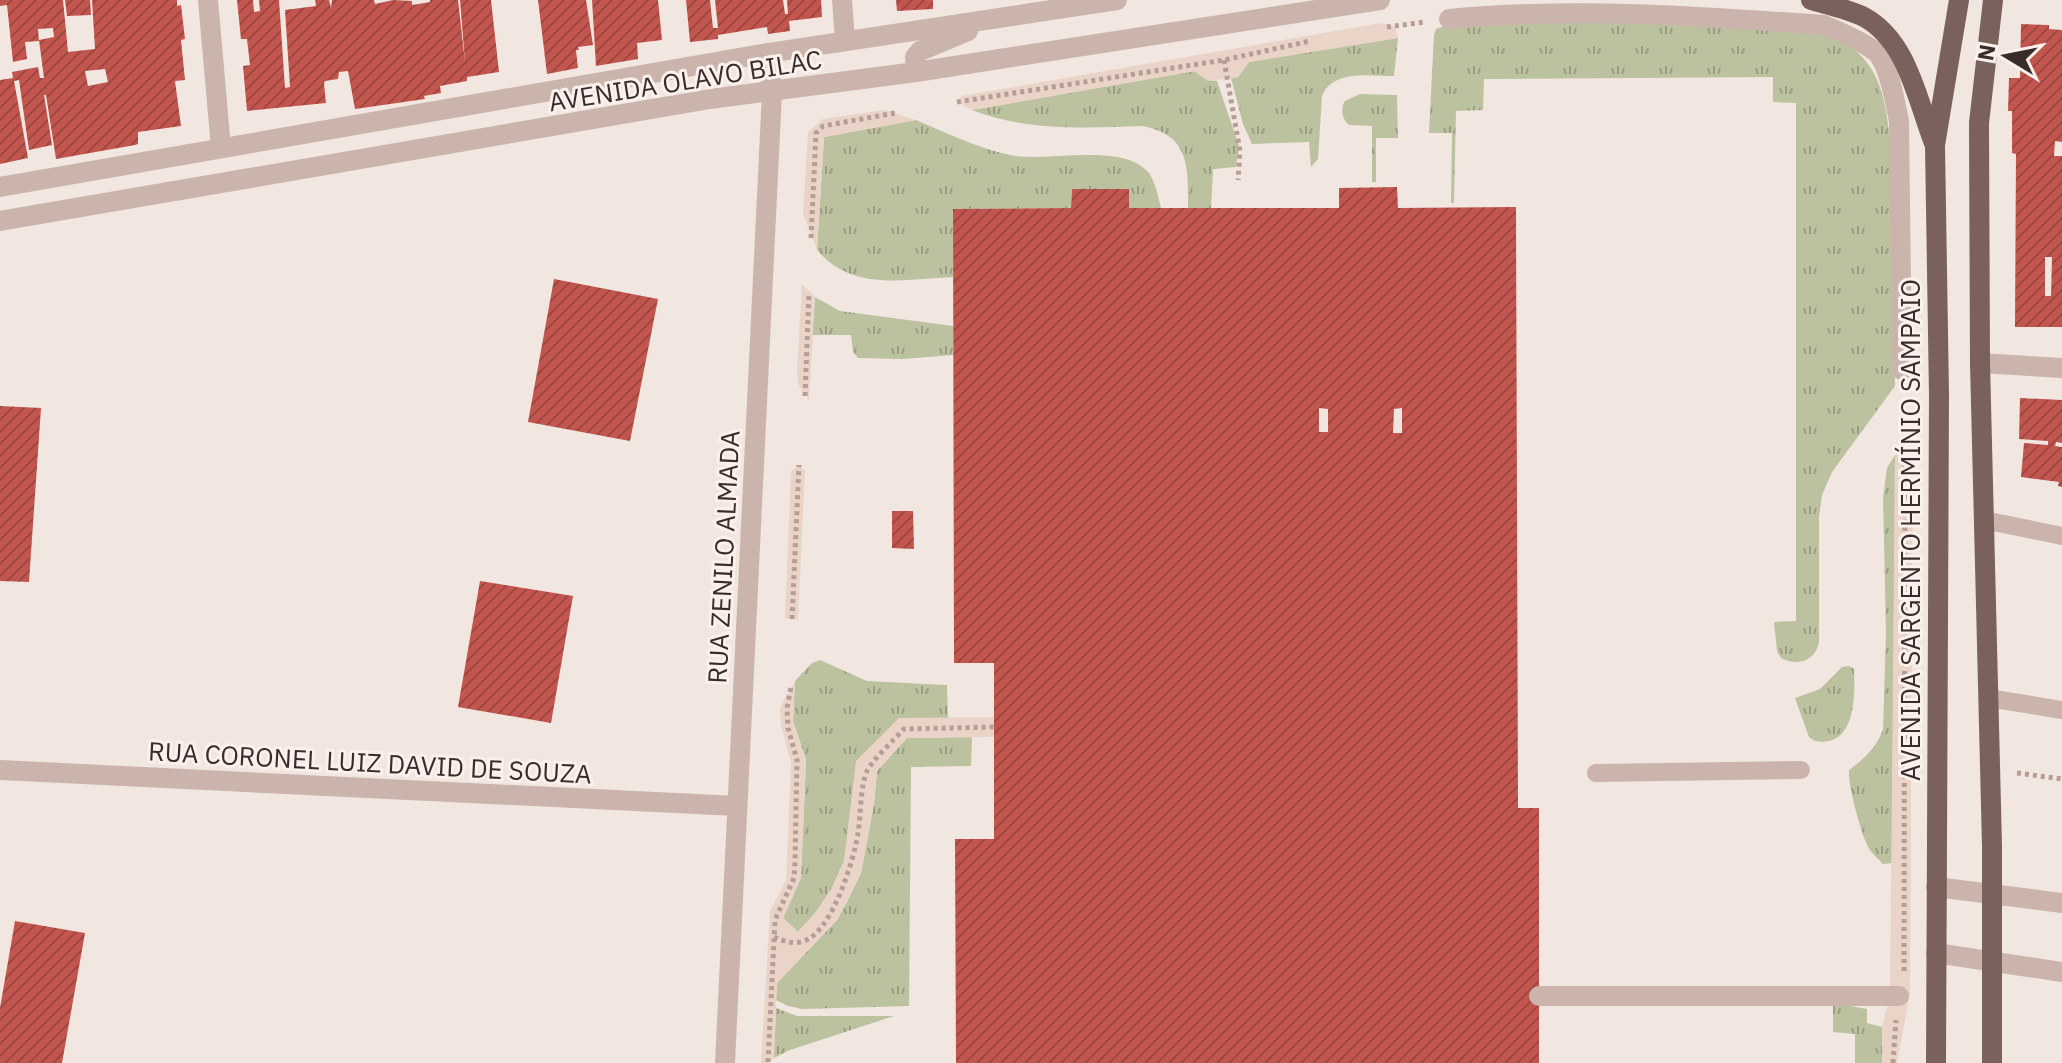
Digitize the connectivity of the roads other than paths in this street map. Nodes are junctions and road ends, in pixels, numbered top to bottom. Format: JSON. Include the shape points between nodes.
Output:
{"nodes":[{"id":1,"x":208,"y":0,"type":"edge"},
{"id":2,"x":842,"y":0,"type":"edge"},
{"id":3,"x":1117,"y":0,"type":"edge"},
{"id":4,"x":1380,"y":0,"type":"edge"},
{"id":5,"x":1811,"y":0,"type":"edge"},
{"id":6,"x":1959,"y":0,"type":"edge"},
{"id":7,"x":1993,"y":0,"type":"edge"},
{"id":8,"x":1006,"y":17,"type":"junction"},
{"id":9,"x":1449,"y":19,"type":"dead end"},
{"id":10,"x":845,"y":41,"type":"junction"},
{"id":11,"x":768,"y":53,"type":"junction"},
{"id":12,"x":916,"y":72,"type":"junction"},
{"id":13,"x":772,"y":92,"type":"junction"},
{"id":14,"x":1935,"y":145,"type":"junction"},
{"id":15,"x":221,"y":148,"type":"junction"},
{"id":16,"x":0,"y":187,"type":"edge"},
{"id":17,"x":0,"y":221,"type":"edge"},
{"id":18,"x":1980,"y":363,"type":"junction"},
{"id":19,"x":2062,"y":368,"type":"edge"},
{"id":20,"x":1902,"y":370,"type":"dead end"},
{"id":21,"x":1984,"y":520,"type":"junction"},
{"id":22,"x":2062,"y":536,"type":"edge"},
{"id":23,"x":1988,"y":698,"type":"junction"},
{"id":24,"x":2062,"y":710,"type":"edge"},
{"id":25,"x":0,"y":770,"type":"edge"},
{"id":26,"x":1801,"y":770,"type":"dead end"},
{"id":27,"x":1596,"y":773,"type":"dead end"},
{"id":28,"x":737,"y":806,"type":"junction"},
{"id":29,"x":1936,"y":887,"type":"junction"},
{"id":30,"x":1992,"y":894,"type":"junction"},
{"id":31,"x":2062,"y":903,"type":"edge"},
{"id":32,"x":1936,"y":953,"type":"junction"},
{"id":33,"x":1992,"y":961,"type":"junction"},
{"id":34,"x":2062,"y":972,"type":"edge"},
{"id":35,"x":1539,"y":996,"type":"dead end"},
{"id":36,"x":1899,"y":996,"type":"dead end"},
{"id":37,"x":725,"y":1063,"type":"edge"},
{"id":38,"x":1936,"y":1063,"type":"edge"},
{"id":39,"x":1992,"y":1063,"type":"edge"}],
"edges":[{"from":1,"to":15,"type":"street"},
{"from":2,"to":10,"type":"street"},
{"from":3,"to":8,"type":"street","name":"AVENIDA OLAVO BILAC"},
{"from":4,"to":12,"type":"street","name":"AVENIDA OLAVO BILAC"},
{"from":5,"to":14,"type":"main road","via":[[1862,16],[1891,40]]},
{"from":6,"to":14,"type":"main road","name":"AVENIDA SARGENTO HERMÍNIO SAMPAIO"},
{"from":7,"to":18,"type":"main road","via":[[1979,123]]},
{"from":8,"to":10,"type":"street","name":"AVENIDA OLAVO BILAC"},
{"from":8,"to":12,"type":"street","via":[[920,51]]},
{"from":9,"to":20,"type":"street","via":[[1669,13],[1824,25],[1878,53],[1899,121]]},
{"from":10,"to":11,"type":"street","name":"AVENIDA OLAVO BILAC"},
{"from":11,"to":13,"type":"street","name":"RUA ZENILO ALMADA"},
{"from":11,"to":15,"type":"street","name":"AVENIDA OLAVO BILAC"},
{"from":12,"to":13,"type":"street","name":"AVENIDA OLAVO BILAC"},
{"from":13,"to":17,"type":"street","name":"AVENIDA OLAVO BILAC"},
{"from":13,"to":28,"type":"street","name":"RUA ZENILO ALMADA"},
{"from":14,"to":29,"type":"main road","name":"AVENIDA SARGENTO HERMÍNIO SAMPAIO"},
{"from":15,"to":16,"type":"street","name":"AVENIDA OLAVO BILAC"},
{"from":18,"to":19,"type":"street"},
{"from":18,"to":21,"type":"main road"},
{"from":21,"to":22,"type":"lane"},
{"from":21,"to":23,"type":"main road"},
{"from":23,"to":24,"type":"lane"},
{"from":23,"to":30,"type":"main road"},
{"from":25,"to":28,"type":"street","name":"RUA CORONEL LUIZ DAVID DE SOUZA"},
{"from":26,"to":27,"type":"lane"},
{"from":28,"to":37,"type":"street","name":"RUA ZENILO ALMADA"},
{"from":29,"to":30,"type":"street"},
{"from":29,"to":32,"type":"main road","name":"AVENIDA SARGENTO HERMÍNIO SAMPAIO"},
{"from":30,"to":31,"type":"street"},
{"from":30,"to":33,"type":"main road"},
{"from":32,"to":33,"type":"street"},
{"from":32,"to":38,"type":"main road","name":"AVENIDA SARGENTO HERMÍNIO SAMPAIO"},
{"from":33,"to":34,"type":"street"},
{"from":33,"to":39,"type":"main road"},
{"from":35,"to":36,"type":"street"}]}
